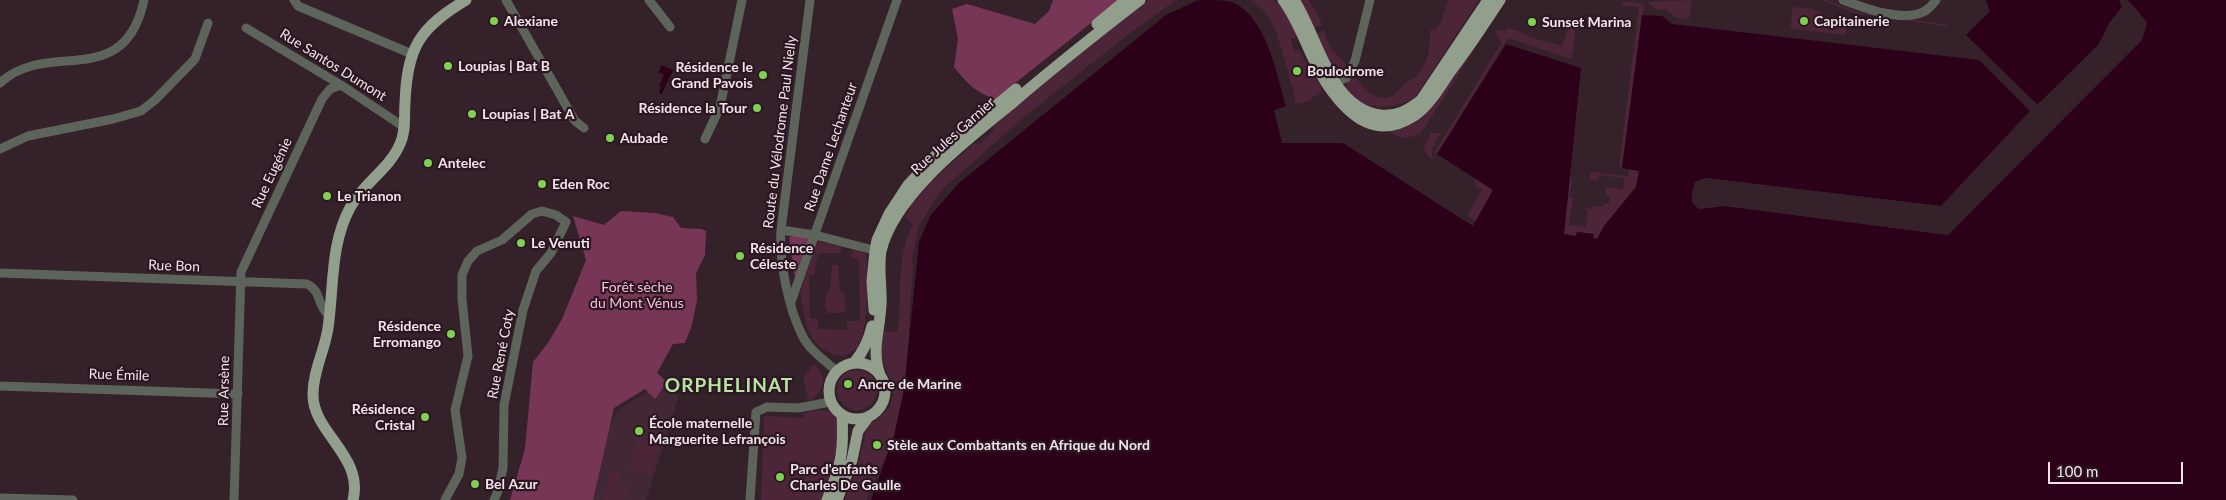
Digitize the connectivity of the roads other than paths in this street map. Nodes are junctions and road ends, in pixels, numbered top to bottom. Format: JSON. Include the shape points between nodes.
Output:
{"nodes":[{"id":1,"x":144,"y":0,"type":"edge"},
{"id":2,"x":294,"y":0,"type":"edge"},
{"id":3,"x":466,"y":0,"type":"edge"},
{"id":4,"x":506,"y":0,"type":"edge"},
{"id":5,"x":649,"y":0,"type":"edge"},
{"id":6,"x":742,"y":0,"type":"edge"},
{"id":7,"x":810,"y":0,"type":"edge"},
{"id":8,"x":897,"y":0,"type":"edge"},
{"id":9,"x":1126,"y":0,"type":"edge"},
{"id":10,"x":1140,"y":0,"type":"edge"},
{"id":11,"x":1283,"y":0,"type":"edge"},
{"id":12,"x":1294,"y":0,"type":"edge"},
{"id":13,"x":1370,"y":0,"type":"edge"},
{"id":14,"x":1488,"y":0,"type":"edge"},
{"id":15,"x":1500,"y":0,"type":"edge"},
{"id":16,"x":1842,"y":0,"type":"edge"},
{"id":17,"x":1936,"y":0,"type":"edge"},
{"id":18,"x":208,"y":23,"type":"dead end"},
{"id":19,"x":670,"y":27,"type":"dead end"},
{"id":20,"x":246,"y":28,"type":"dead end"},
{"id":21,"x":412,"y":54,"type":"junction"},
{"id":22,"x":0,"y":83,"type":"edge"},
{"id":23,"x":341,"y":85,"type":"junction"},
{"id":24,"x":1332,"y":85,"type":"junction"},
{"id":25,"x":404,"y":127,"type":"junction"},
{"id":26,"x":584,"y":128,"type":"dead end"},
{"id":27,"x":705,"y":139,"type":"dead end"},
{"id":28,"x":0,"y":149,"type":"edge"},
{"id":29,"x":929,"y":162,"type":"junction"},
{"id":30,"x":920,"y":187,"type":"junction"},
{"id":31,"x":781,"y":230,"type":"junction"},
{"id":32,"x":815,"y":235,"type":"junction"},
{"id":33,"x":880,"y":248,"type":"junction"},
{"id":34,"x":0,"y":273,"type":"edge"},
{"id":35,"x":240,"y":282,"type":"junction"},
{"id":36,"x":791,"y":302,"type":"junction"},
{"id":37,"x":329,"y":315,"type":"junction"},
{"id":38,"x":854,"y":363,"type":"junction"},
{"id":39,"x":837,"y":371,"type":"junction"},
{"id":40,"x":880,"y":375,"type":"junction"},
{"id":41,"x":0,"y":386,"type":"edge"},
{"id":42,"x":238,"y":394,"type":"junction"},
{"id":43,"x":830,"y":402,"type":"junction"},
{"id":44,"x":842,"y":415,"type":"junction"},
{"id":45,"x":869,"y":416,"type":"junction"},
{"id":46,"x":0,"y":498,"type":"edge"},
{"id":47,"x":73,"y":500,"type":"edge"},
{"id":48,"x":234,"y":500,"type":"edge"},
{"id":49,"x":353,"y":500,"type":"edge"},
{"id":50,"x":445,"y":500,"type":"edge"},
{"id":51,"x":494,"y":500,"type":"edge"},
{"id":52,"x":750,"y":500,"type":"edge"},
{"id":53,"x":827,"y":500,"type":"edge"},
{"id":54,"x":837,"y":500,"type":"edge"}],
"edges":[{"from":1,"to":22,"type":"street","via":[[140,18],[127,40],[110,52],[92,59],[19,70]]},
{"from":2,"to":21,"type":"street","via":[[298,6]]},
{"from":3,"to":21,"type":"main road","via":[[428,26]]},
{"from":4,"to":26,"type":"street","via":[[575,121]]},
{"from":5,"to":19,"type":"street"},
{"from":6,"to":27,"type":"street","via":[[720,107]]},
{"from":7,"to":31,"type":"street","name":"Route du Vélodrome Paul Nielly"},
{"from":8,"to":32,"type":"street","name":"Rue Dame Lechanteur"},
{"from":9,"to":29,"type":"main road","name":"Rue Jules Garnier"},
{"from":10,"to":30,"type":"main road","name":"Rue Jules Garnier","via":[[978,131]]},
{"from":11,"to":24,"type":"main road","via":[[1295,17],[1312,60]]},
{"from":12,"to":24,"type":"main road"},
{"from":13,"to":24,"type":"street","via":[[1355,61],[1346,78]]},
{"from":14,"to":24,"type":"main road","via":[[1421,100],[1408,111],[1395,115],[1358,112]]},
{"from":15,"to":24,"type":"main road","via":[[1429,101],[1414,116],[1387,126],[1361,121],[1345,110]]},
{"from":16,"to":17,"type":"street","via":[[1901,15],[1920,14]]},
{"from":18,"to":28,"type":"street","via":[[195,60],[141,111],[28,136]]},
{"from":20,"to":23,"type":"street","name":"Rue Santos Dumont"},
{"from":21,"to":25,"type":"main road","via":[[405,90]]},
{"from":23,"to":25,"type":"street","name":"Rue Santos Dumont"},
{"from":23,"to":35,"type":"street","name":"Rue Eugénie","via":[[330,89],[322,99],[242,266]]},
{"from":25,"to":37,"type":"main road","via":[[394,155],[364,186],[346,215],[336,249]]},
{"from":29,"to":30,"type":"main road","via":[[930,169],[921,178]]},
{"from":29,"to":33,"type":"main road","name":"Rue Jules Garnier","via":[[908,185],[889,214],[893,216]]},
{"from":30,"to":33,"type":"main road","name":"Rue Jules Garnier","via":[[895,220]]},
{"from":31,"to":32,"type":"street"},
{"from":31,"to":36,"type":"street","name":"Route du Vélodrome Paul Nielly","via":[[781,253]]},
{"from":32,"to":33,"type":"street"},
{"from":32,"to":36,"type":"street","name":"Rue Dame Lechanteur"},
{"from":33,"to":38,"type":"main road","name":"Rue Jules Garnier","via":[[872,281],[874,306],[870,336]]},
{"from":33,"to":40,"type":"main road","name":"Rue Jules Garnier","via":[[881,304],[875,360]]},
{"from":34,"to":35,"type":"street","name":"Rue Bon"},
{"from":35,"to":37,"type":"street","name":"Rue Bon","via":[[307,284],[318,294],[322,310]]},
{"from":35,"to":42,"type":"street","name":"Rue Arsène"},
{"from":36,"to":39,"type":"street","name":"Route du Vélodrome Paul Nielly","via":[[802,336]]},
{"from":37,"to":49,"type":"main road","via":[[312,395],[321,421],[346,458],[354,484]]},
{"from":38,"to":39,"type":"main road"},
{"from":38,"to":40,"type":"main road","via":[[868,366]]},
{"from":39,"to":43,"type":"main road","via":[[829,385]]},
{"from":40,"to":45,"type":"main road","via":[[884,398]]},
{"from":41,"to":42,"type":"street","name":"Rue Émile"},
{"from":42,"to":48,"type":"street","name":"Rue Arsène"},
{"from":43,"to":44,"type":"main road"},
{"from":43,"to":52,"type":"street","via":[[798,408],[767,407],[756,412]]},
{"from":44,"to":45,"type":"main road","via":[[850,418]]},
{"from":44,"to":53,"type":"main road","via":[[844,445]]},
{"from":45,"to":54,"type":"main road","via":[[858,431],[852,460]]},
{"from":46,"to":47,"type":"street"},
{"from":50,"to":51,"type":"street","name":"Rue René Coty","via":[[459,474],[462,458],[455,410],[468,356],[462,275],[477,251],[502,240],[532,214],[542,211],[566,222],[551,253],[536,271],[523,310],[504,405],[503,468]]}]}
